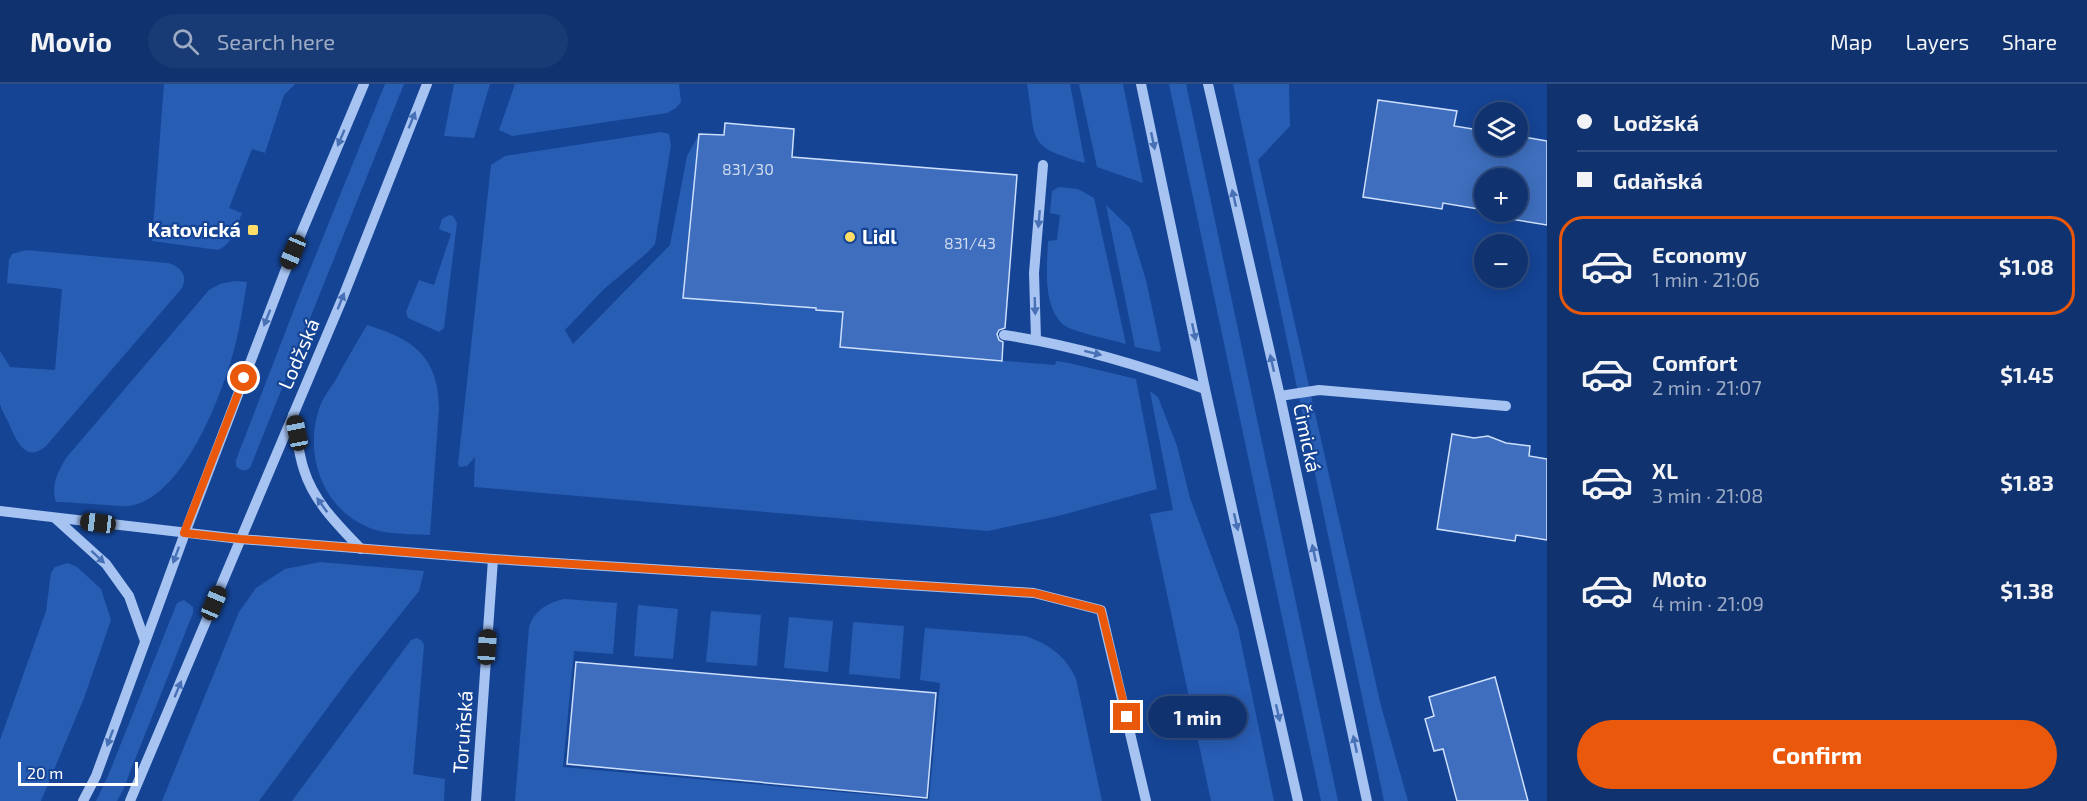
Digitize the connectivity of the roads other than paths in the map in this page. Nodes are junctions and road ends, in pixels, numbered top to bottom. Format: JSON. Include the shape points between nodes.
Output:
{"nodes":[{"id":1,"x":364,"y":84,"type":"edge"},
{"id":2,"x":427,"y":84,"type":"edge"},
{"id":3,"x":1141,"y":84,"type":"edge"},
{"id":4,"x":1208,"y":84,"type":"edge"},
{"id":5,"x":1043,"y":165,"type":"dead end"},
{"id":6,"x":1004,"y":335,"type":"dead end"},
{"id":7,"x":1036,"y":339,"type":"junction"},
{"id":8,"x":1206,"y":389,"type":"junction"},
{"id":9,"x":1280,"y":396,"type":"junction"},
{"id":10,"x":1506,"y":406,"type":"dead end"},
{"id":11,"x":293,"y":415,"type":"junction"},
{"id":12,"x":0,"y":511,"type":"edge"},
{"id":13,"x":55,"y":518,"type":"junction"},
{"id":14,"x":184,"y":533,"type":"junction"},
{"id":15,"x":240,"y":539,"type":"junction"},
{"id":16,"x":361,"y":549,"type":"junction"},
{"id":17,"x":493,"y":559,"type":"junction"},
{"id":18,"x":145,"y":641,"type":"junction"},
{"id":19,"x":83,"y":801,"type":"edge"},
{"id":20,"x":130,"y":801,"type":"edge"},
{"id":21,"x":476,"y":801,"type":"edge"},
{"id":22,"x":1146,"y":801,"type":"edge"},
{"id":23,"x":1298,"y":801,"type":"edge"},
{"id":24,"x":1367,"y":801,"type":"edge"}],
"edges":[{"from":1,"to":14,"type":"street","one_way":true,"via":[[284,274]]},
{"from":11,"to":2,"type":"street","name":"Lodžská","one_way":true},
{"from":3,"to":8,"type":"street","one_way":true},
{"from":9,"to":4,"type":"street","name":"Čimická","one_way":true},
{"from":5,"to":7,"type":"street","one_way":true,"via":[[1034,273]]},
{"from":6,"to":7,"type":"street"},
{"from":7,"to":8,"type":"street","one_way":true,"via":[[1134,363]]},
{"from":8,"to":23,"type":"street","one_way":true},
{"from":9,"to":10,"type":"street","via":[[1319,390]]},
{"from":24,"to":9,"type":"street","name":"Čimická","one_way":true},
{"from":11,"to":15,"type":"street","name":"Lodžská"},
{"from":16,"to":11,"type":"street","one_way":true,"via":[[317,500],[304,470]]},
{"from":12,"to":13,"type":"street"},
{"from":13,"to":14,"type":"street"},
{"from":13,"to":18,"type":"street","one_way":true,"via":[[105,564],[129,596]]},
{"from":14,"to":15,"type":"street"},
{"from":14,"to":18,"type":"street","one_way":true},
{"from":15,"to":16,"type":"street"},
{"from":20,"to":15,"type":"street","name":"Lodžská","one_way":true},
{"from":16,"to":17,"type":"street"},
{"from":17,"to":21,"type":"street","name":"Toruňská"},
{"from":17,"to":22,"type":"street","via":[[1034,593],[1101,610]]},
{"from":18,"to":19,"type":"street","one_way":true,"via":[[96,776]]}]}
